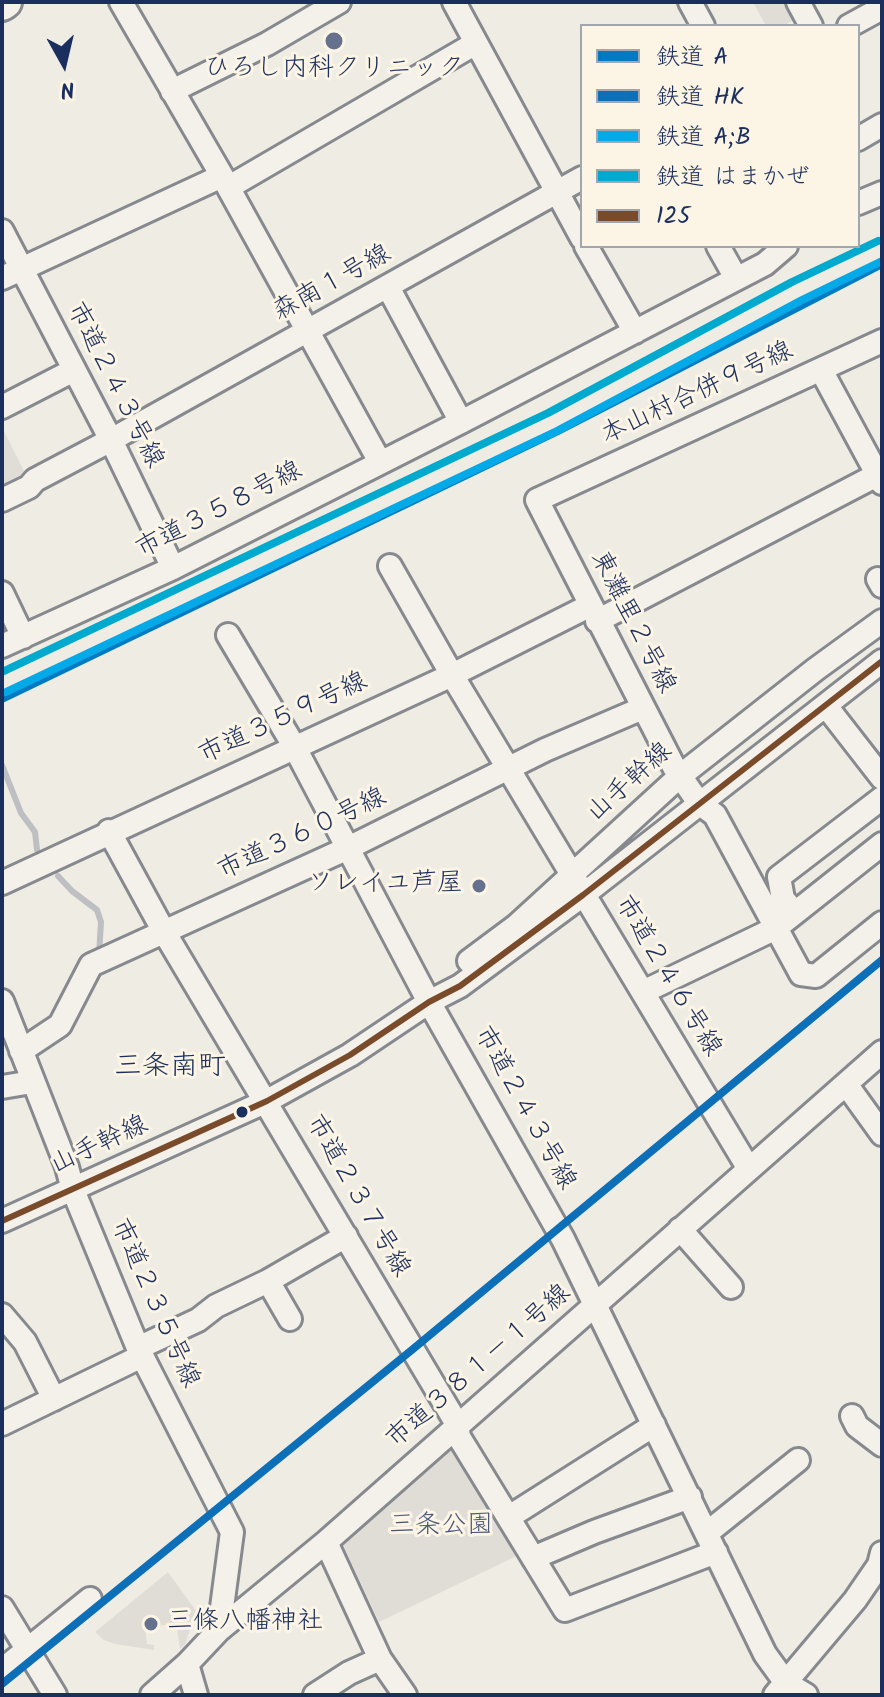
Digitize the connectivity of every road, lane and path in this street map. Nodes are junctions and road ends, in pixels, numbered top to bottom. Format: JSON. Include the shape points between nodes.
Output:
{"nodes":[{"id":1,"x":121,"y":2,"type":"edge"},
{"id":2,"x":339,"y":2,"type":"edge"},
{"id":3,"x":454,"y":2,"type":"edge"},
{"id":4,"x":690,"y":2,"type":"edge"},
{"id":5,"x":798,"y":2,"type":"edge"},
{"id":6,"x":882,"y":8,"type":"edge"},
{"id":7,"x":702,"y":24,"type":"edge"},
{"id":8,"x":810,"y":24,"type":"edge"},
{"id":9,"x":853,"y":24,"type":"edge"},
{"id":10,"x":476,"y":43,"type":"junction"},
{"id":11,"x":172,"y":91,"type":"junction"},
{"id":12,"x":882,"y":125,"type":"edge"},
{"id":13,"x":860,"y":138,"type":"edge"},
{"id":14,"x":580,"y":179,"type":"edge"},
{"id":15,"x":225,"y":182,"type":"junction"},
{"id":16,"x":556,"y":192,"type":"junction"},
{"id":17,"x":882,"y":193,"type":"edge"},
{"id":18,"x":860,"y":202,"type":"edge"},
{"id":19,"x":2,"y":231,"type":"edge"},
{"id":20,"x":580,"y":233,"type":"edge"},
{"id":21,"x":589,"y":248,"type":"edge"},
{"id":22,"x":719,"y":248,"type":"edge"},
{"id":23,"x":784,"y":248,"type":"edge"},
{"id":24,"x":11,"y":273,"type":"edge"},
{"id":25,"x":736,"y":278,"type":"junction"},
{"id":26,"x":388,"y":287,"type":"junction"},
{"id":27,"x":307,"y":331,"type":"junction"},
{"id":28,"x":635,"y":332,"type":"junction"},
{"id":29,"x":882,"y":341,"type":"edge"},
{"id":30,"x":74,"y":370,"type":"junction"},
{"id":31,"x":821,"y":370,"type":"junction"},
{"id":32,"x":2,"y":407,"type":"edge"},
{"id":33,"x":461,"y":422,"type":"junction"},
{"id":34,"x":111,"y":440,"type":"junction"},
{"id":35,"x":380,"y":462,"type":"junction"},
{"id":36,"x":879,"y":479,"type":"edge"},
{"id":37,"x":2,"y":500,"type":"edge"},
{"id":38,"x":537,"y":500,"type":"joint"},
{"id":39,"x":390,"y":566,"type":"dead end"},
{"id":40,"x":173,"y":568,"type":"junction"},
{"id":41,"x":2,"y":593,"type":"edge"},
{"id":42,"x":593,"y":614,"type":"junction"},
{"id":43,"x":882,"y":621,"type":"edge"},
{"id":44,"x":228,"y":635,"type":"dead end"},
{"id":45,"x":23,"y":637,"type":"junction"},
{"id":46,"x":2,"y":646,"type":"edge"},
{"id":47,"x":882,"y":661,"type":"edge"},
{"id":48,"x":452,"y":675,"type":"junction"},
{"id":49,"x":826,"y":706,"type":"junction"},
{"id":50,"x":643,"y":708,"type":"junction"},
{"id":51,"x":294,"y":746,"type":"junction"},
{"id":52,"x":509,"y":768,"type":"junction"},
{"id":53,"x":881,"y":774,"type":"edge"},
{"id":54,"x":680,"y":776,"type":"junction"},
{"id":55,"x":882,"y":798,"type":"edge"},
{"id":56,"x":699,"y":803,"type":"junction"},
{"id":57,"x":109,"y":831,"type":"junction"},
{"id":58,"x":882,"y":844,"type":"edge"},
{"id":59,"x":346,"y":849,"type":"junction"},
{"id":60,"x":2,"y":883,"type":"edge"},
{"id":61,"x":578,"y":885,"type":"junction"},
{"id":62,"x":795,"y":913,"type":"junction"},
{"id":63,"x":882,"y":923,"type":"edge"},
{"id":64,"x":776,"y":928,"type":"junction"},
{"id":65,"x":163,"y":930,"type":"junction"},
{"id":66,"x":643,"y":992,"type":"junction"},
{"id":67,"x":2,"y":1001,"type":"edge"},
{"id":68,"x":429,"y":1002,"type":"junction"},
{"id":69,"x":21,"y":1051,"type":"junction"},
{"id":70,"x":882,"y":1052,"type":"edge"},
{"id":71,"x":32,"y":1082,"type":"junction"},
{"id":72,"x":846,"y":1084,"type":"junction"},
{"id":73,"x":2,"y":1087,"type":"edge"},
{"id":74,"x":267,"y":1101,"type":"junction"},
{"id":75,"x":882,"y":1134,"type":"edge"},
{"id":76,"x":749,"y":1169,"type":"junction"},
{"id":77,"x":73,"y":1190,"type":"junction"},
{"id":78,"x":2,"y":1221,"type":"edge"},
{"id":79,"x":680,"y":1229,"type":"junction"},
{"id":80,"x":346,"y":1236,"type":"junction"},
{"id":81,"x":268,"y":1281,"type":"junction"},
{"id":82,"x":731,"y":1287,"type":"dead end"},
{"id":83,"x":595,"y":1304,"type":"junction"},
{"id":84,"x":2,"y":1315,"type":"edge"},
{"id":85,"x":290,"y":1319,"type":"dead end"},
{"id":86,"x":140,"y":1352,"type":"junction"},
{"id":87,"x":54,"y":1399,"type":"junction"},
{"id":88,"x":852,"y":1416,"type":"dead end"},
{"id":89,"x":2,"y":1424,"type":"edge"},
{"id":90,"x":457,"y":1424,"type":"junction"},
{"id":91,"x":654,"y":1425,"type":"junction"},
{"id":92,"x":882,"y":1445,"type":"edge"},
{"id":93,"x":798,"y":1460,"type":"dead end"},
{"id":94,"x":690,"y":1497,"type":"junction"},
{"id":95,"x":509,"y":1517,"type":"junction"},
{"id":96,"x":326,"y":1542,"type":"junction"},
{"id":97,"x":711,"y":1542,"type":"junction"},
{"id":98,"x":882,"y":1553,"type":"edge"},
{"id":99,"x":533,"y":1558,"type":"junction"},
{"id":100,"x":90,"y":1599,"type":"dead end"},
{"id":101,"x":2,"y":1608,"type":"edge"},
{"id":102,"x":219,"y":1630,"type":"junction"},
{"id":103,"x":28,"y":1650,"type":"junction"},
{"id":104,"x":380,"y":1659,"type":"junction"},
{"id":105,"x":187,"y":1664,"type":"junction"},
{"id":106,"x":2,"y":1670,"type":"edge"},
{"id":107,"x":781,"y":1689,"type":"edge"},
{"id":108,"x":55,"y":1695,"type":"edge"},
{"id":109,"x":152,"y":1695,"type":"edge"},
{"id":110,"x":196,"y":1695,"type":"edge"},
{"id":111,"x":316,"y":1695,"type":"edge"},
{"id":112,"x":405,"y":1695,"type":"edge"},
{"id":113,"x":806,"y":1695,"type":"edge"}],
"edges":[{"from":1,"to":11,"type":"street"},
{"from":2,"to":11,"type":"street"},
{"from":3,"to":10,"type":"street"},
{"from":4,"to":7,"type":"street"},
{"from":5,"to":8,"type":"street"},
{"from":6,"to":9,"type":"street"},
{"from":10,"to":15,"type":"street"},
{"from":10,"to":16,"type":"street"},
{"from":11,"to":15,"type":"street"},
{"from":12,"to":13,"type":"street"},
{"from":14,"to":16,"type":"street","name":"森南１号線"},
{"from":15,"to":24,"type":"street"},
{"from":15,"to":27,"type":"street"},
{"from":16,"to":20,"type":"street"},
{"from":16,"to":26,"type":"street","name":"森南１号線"},
{"from":17,"to":18,"type":"street"},
{"from":19,"to":24,"type":"street","name":"市道２４３号線"},
{"from":21,"to":28,"type":"street"},
{"from":22,"to":25,"type":"street"},
{"from":23,"to":25,"type":"street","name":"市道３５８号線"},
{"from":24,"to":30,"type":"street","name":"市道２４３号線"},
{"from":25,"to":28,"type":"street","name":"市道３５８号線"},
{"from":26,"to":27,"type":"street","name":"森南１号線"},
{"from":26,"to":33,"type":"street"},
{"from":27,"to":34,"type":"street","name":"森南１号線"},
{"from":27,"to":35,"type":"street"},
{"from":28,"to":33,"type":"street","name":"市道３５８号線"},
{"from":29,"to":31,"type":"street","name":"本山村合併９号線"},
{"from":30,"to":32,"type":"street"},
{"from":30,"to":34,"type":"street","name":"市道２４３号線"},
{"from":31,"to":36,"type":"street"},
{"from":31,"to":38,"type":"street","name":"本山村合併９号線"},
{"from":33,"to":35,"type":"street","name":"市道３５８号線"},
{"from":34,"to":37,"type":"street","name":"森南１号線"},
{"from":34,"to":40,"type":"street","name":"市道２４３号線"},
{"from":35,"to":40,"type":"street","name":"市道３５８号線"},
{"from":36,"to":42,"type":"street","name":"市道３５９号線"},
{"from":38,"to":42,"type":"street","name":"東灘里２号線"},
{"from":39,"to":48,"type":"street","name":"市道２４６号線"},
{"from":40,"to":45,"type":"street","name":"市道３５８号線"},
{"from":41,"to":45,"type":"street"},
{"from":42,"to":48,"type":"street","name":"市道３５９号線"},
{"from":42,"to":50,"type":"street","name":"東灘里２号線"},
{"from":43,"to":54,"type":"street","name":"山手幹線"},
{"from":44,"to":51,"type":"street","name":"市道２４３号線"},
{"from":45,"to":46,"type":"street","name":"市道３５８号線"},
{"from":47,"to":49,"type":"street","name":"山手幹線"},
{"from":48,"to":51,"type":"street","name":"市道３５９号線"},
{"from":48,"to":52,"type":"street","name":"市道２４６号線"},
{"from":49,"to":53,"type":"street"},
{"from":49,"to":56,"type":"street","name":"山手幹線"},
{"from":50,"to":52,"type":"street","name":"市道３６０号線"},
{"from":50,"to":54,"type":"street","name":"東灘里２号線"},
{"from":51,"to":57,"type":"street","name":"市道３５９号線"},
{"from":51,"to":59,"type":"street","name":"市道２４３号線"},
{"from":52,"to":59,"type":"street","name":"市道３６０号線"},
{"from":52,"to":61,"type":"street","name":"市道２４６号線"},
{"from":54,"to":56,"type":"street","name":"東灘里２号線"},
{"from":54,"to":61,"type":"street","name":"山手幹線"},
{"from":55,"to":62,"type":"street","via":[[779,877],[783,899]]},
{"from":56,"to":61,"type":"street","name":"山手幹線"},
{"from":56,"to":64,"type":"street","name":"東灘里２号線","via":[[715,815]]},
{"from":57,"to":60,"type":"street","name":"市道３５９号線"},
{"from":57,"to":65,"type":"street","name":"市道２３７号線"},
{"from":58,"to":62,"type":"street"},
{"from":59,"to":65,"type":"street","name":"市道３６０号線"},
{"from":59,"to":68,"type":"street","name":"市道２４３号線"},
{"from":61,"to":66,"type":"street","name":"市道２４６号線"},
{"from":61,"to":68,"type":"street","name":"山手幹線","via":[[460,986]]},
{"from":62,"to":64,"type":"street"},
{"from":63,"to":64,"type":"street","name":"東灘里２号線","via":[[816,976],[801,974]]},
{"from":64,"to":66,"type":"street"},
{"from":65,"to":69,"type":"street","name":"市道３６０号線","via":[[91,965],[60,1025]]},
{"from":65,"to":74,"type":"street","name":"市道２３７号線"},
{"from":66,"to":76,"type":"street","name":"市道２４６号線"},
{"from":67,"to":69,"type":"street","name":"市道２３５号線"},
{"from":68,"to":74,"type":"street","name":"山手幹線","via":[[350,1055]]},
{"from":68,"to":83,"type":"street","name":"市道２４３号線"},
{"from":69,"to":71,"type":"street","name":"市道２３５号線"},
{"from":70,"to":72,"type":"street","name":"市道３８１－１号線"},
{"from":71,"to":73,"type":"street"},
{"from":71,"to":77,"type":"street","name":"市道２３５号線"},
{"from":72,"to":75,"type":"street"},
{"from":72,"to":76,"type":"street","name":"市道３８１－１号線"},
{"from":74,"to":77,"type":"street","name":"山手幹線"},
{"from":74,"to":80,"type":"street","name":"市道２３７号線"},
{"from":76,"to":79,"type":"street","name":"市道３８１－１号線"},
{"from":77,"to":78,"type":"street","name":"山手幹線"},
{"from":77,"to":86,"type":"street","name":"市道２３５号線"},
{"from":79,"to":82,"type":"street"},
{"from":79,"to":83,"type":"street","name":"市道３８１－１号線"},
{"from":80,"to":81,"type":"street"},
{"from":80,"to":90,"type":"street","name":"市道２３７号線"},
{"from":81,"to":85,"type":"street"},
{"from":81,"to":86,"type":"street"},
{"from":83,"to":90,"type":"street","name":"市道３８１－１号線"},
{"from":83,"to":91,"type":"street","name":"市道２４３号線"},
{"from":84,"to":87,"type":"street","via":[[25,1342]]},
{"from":86,"to":87,"type":"street"},
{"from":86,"to":102,"type":"street","name":"市道２３５号線","via":[[232,1532]]},
{"from":87,"to":89,"type":"street"},
{"from":88,"to":92,"type":"street"},
{"from":90,"to":95,"type":"street","name":"市道２３７号線","via":[[459,1437]]},
{"from":90,"to":96,"type":"street","name":"市道３８１－１号線"},
{"from":91,"to":94,"type":"street","name":"市道２４３号線"},
{"from":91,"to":95,"type":"street"},
{"from":93,"to":97,"type":"street"},
{"from":94,"to":97,"type":"street","name":"市道２４３号線"},
{"from":94,"to":99,"type":"street"},
{"from":95,"to":99,"type":"street","name":"市道２３７号線"},
{"from":96,"to":102,"type":"street","name":"市道３８１－１号線"},
{"from":96,"to":104,"type":"street"},
{"from":97,"to":99,"type":"street","name":"市道２３７号線","via":[[565,1610]]},
{"from":97,"to":107,"type":"street","name":"市道２４３号線"},
{"from":98,"to":107,"type":"street","via":[[855,1600]]},
{"from":100,"to":103,"type":"street"},
{"from":101,"to":103,"type":"street"},
{"from":102,"to":105,"type":"street","name":"市道３８１－１号線"},
{"from":103,"to":106,"type":"street"},
{"from":103,"to":108,"type":"street"},
{"from":104,"to":111,"type":"street"},
{"from":104,"to":112,"type":"street"},
{"from":105,"to":109,"type":"street","name":"市道３８１－１号線"},
{"from":105,"to":110,"type":"street"},
{"from":107,"to":113,"type":"street","name":"市道２４３号線"}]}
